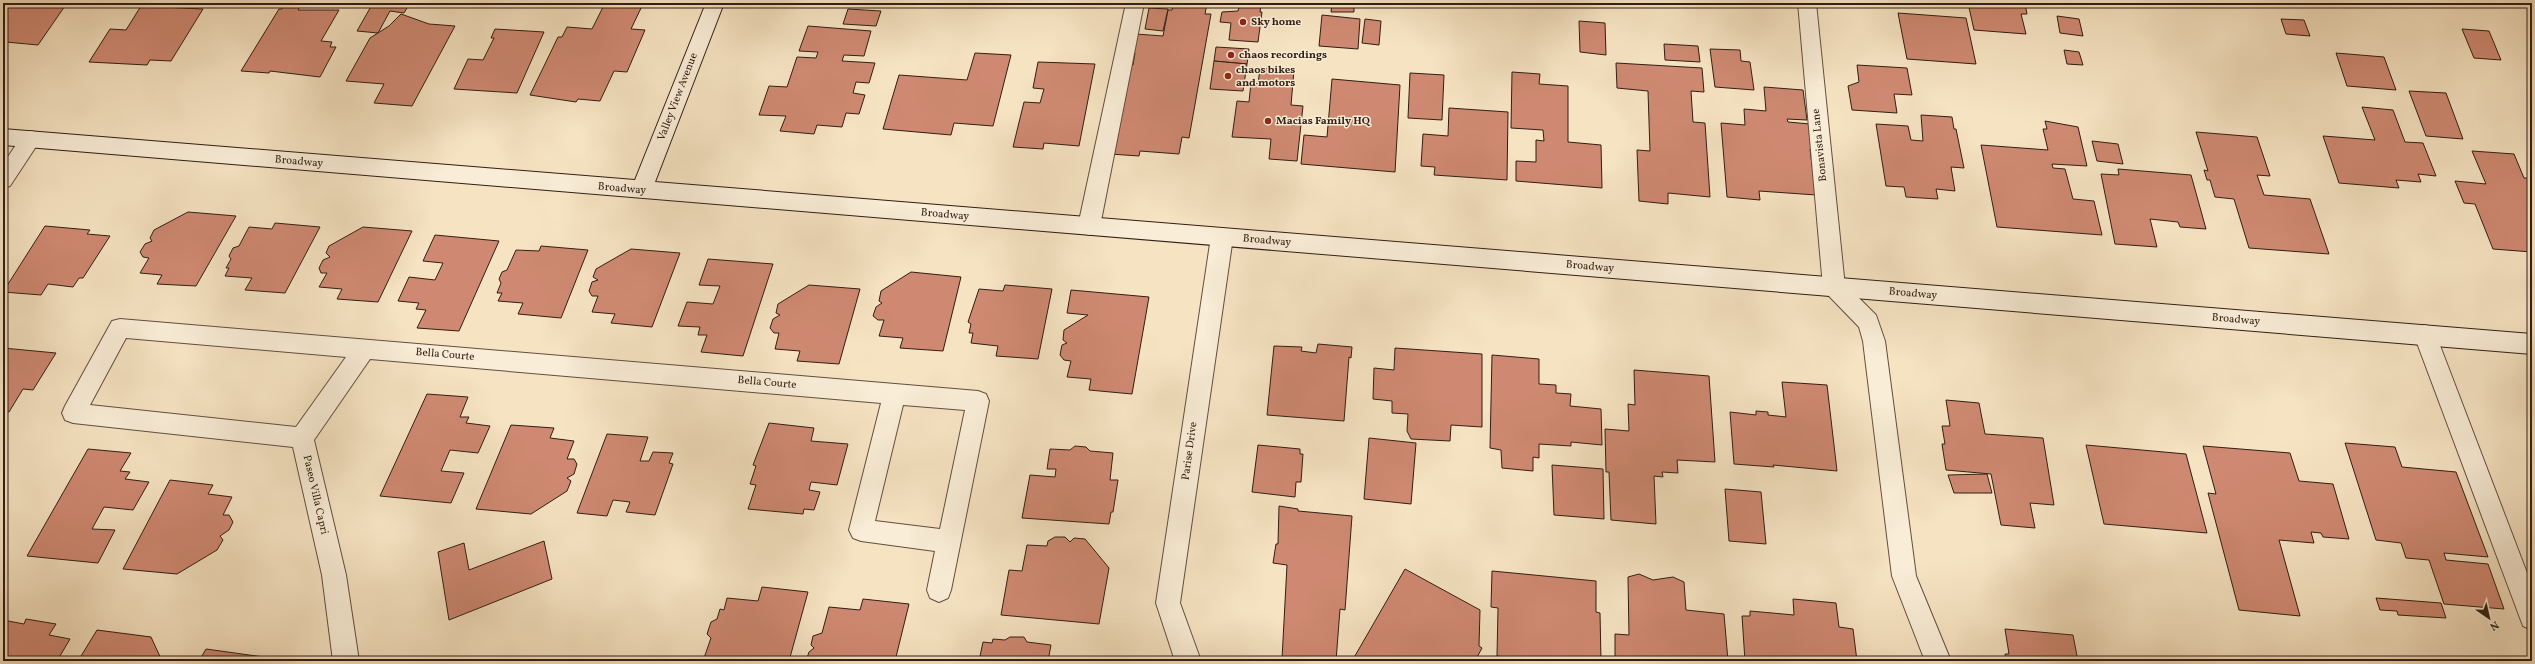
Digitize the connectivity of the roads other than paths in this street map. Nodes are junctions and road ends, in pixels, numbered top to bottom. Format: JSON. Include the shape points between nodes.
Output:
{"nodes":[{"id":1,"x":715,"y":3,"type":"edge"},
{"id":2,"x":1135,"y":3,"type":"edge"},
{"id":3,"x":1807,"y":3,"type":"edge"},
{"id":4,"x":3,"y":137,"type":"edge"},
{"id":5,"x":31,"y":139,"type":"junction"},
{"id":6,"x":3,"y":180,"type":"edge"},
{"id":7,"x":642,"y":190,"type":"junction"},
{"id":8,"x":1089,"y":226,"type":"junction"},
{"id":9,"x":1222,"y":237,"type":"junction"},
{"id":10,"x":1834,"y":287,"type":"junction"},
{"id":11,"x":2425,"y":336,"type":"junction"},
{"id":12,"x":2532,"y":344,"type":"edge"},
{"id":13,"x":365,"y":348,"type":"junction"},
{"id":14,"x":894,"y":394,"type":"junction"},
{"id":15,"x":302,"y":438,"type":"junction"},
{"id":16,"x":949,"y":542,"type":"junction"},
{"id":17,"x":939,"y":590,"type":"dead end"},
{"id":18,"x":2532,"y":618,"type":"edge"},
{"id":19,"x":346,"y":661,"type":"edge"},
{"id":20,"x":1188,"y":661,"type":"edge"},
{"id":21,"x":1938,"y":661,"type":"edge"}],
"edges":[{"from":1,"to":7,"type":"street","name":"Valley View Avenue"},
{"from":2,"to":8,"type":"street"},
{"from":3,"to":10,"type":"street","name":"Bonavista Lane"},
{"from":4,"to":5,"type":"street","name":"Broadway"},
{"from":5,"to":6,"type":"street"},
{"from":5,"to":7,"type":"street","name":"Broadway"},
{"from":7,"to":8,"type":"street","name":"Broadway"},
{"from":8,"to":9,"type":"street","name":"Broadway"},
{"from":9,"to":10,"type":"street","name":"Broadway"},
{"from":9,"to":20,"type":"street","name":"Parise Drive","via":[[1168,602]]},
{"from":10,"to":11,"type":"street","name":"Broadway"},
{"from":10,"to":21,"type":"street","via":[[1868,322],[1874,341],[1904,576]]},
{"from":11,"to":12,"type":"street","name":"Broadway"},
{"from":11,"to":18,"type":"street"},
{"from":13,"to":14,"type":"street","name":"Bella Courte"},
{"from":13,"to":15,"type":"street"},
{"from":13,"to":15,"type":"street","name":"Bella Courte","via":[[120,328],[73,413]]},
{"from":14,"to":16,"type":"street","name":"Bella Courte","via":[[978,401]]},
{"from":14,"to":16,"type":"street","via":[[861,530]]},
{"from":15,"to":19,"type":"street","name":"Paseo Villa Capri","via":[[334,575]]},
{"from":16,"to":17,"type":"street","name":"Bella Courte"}]}
